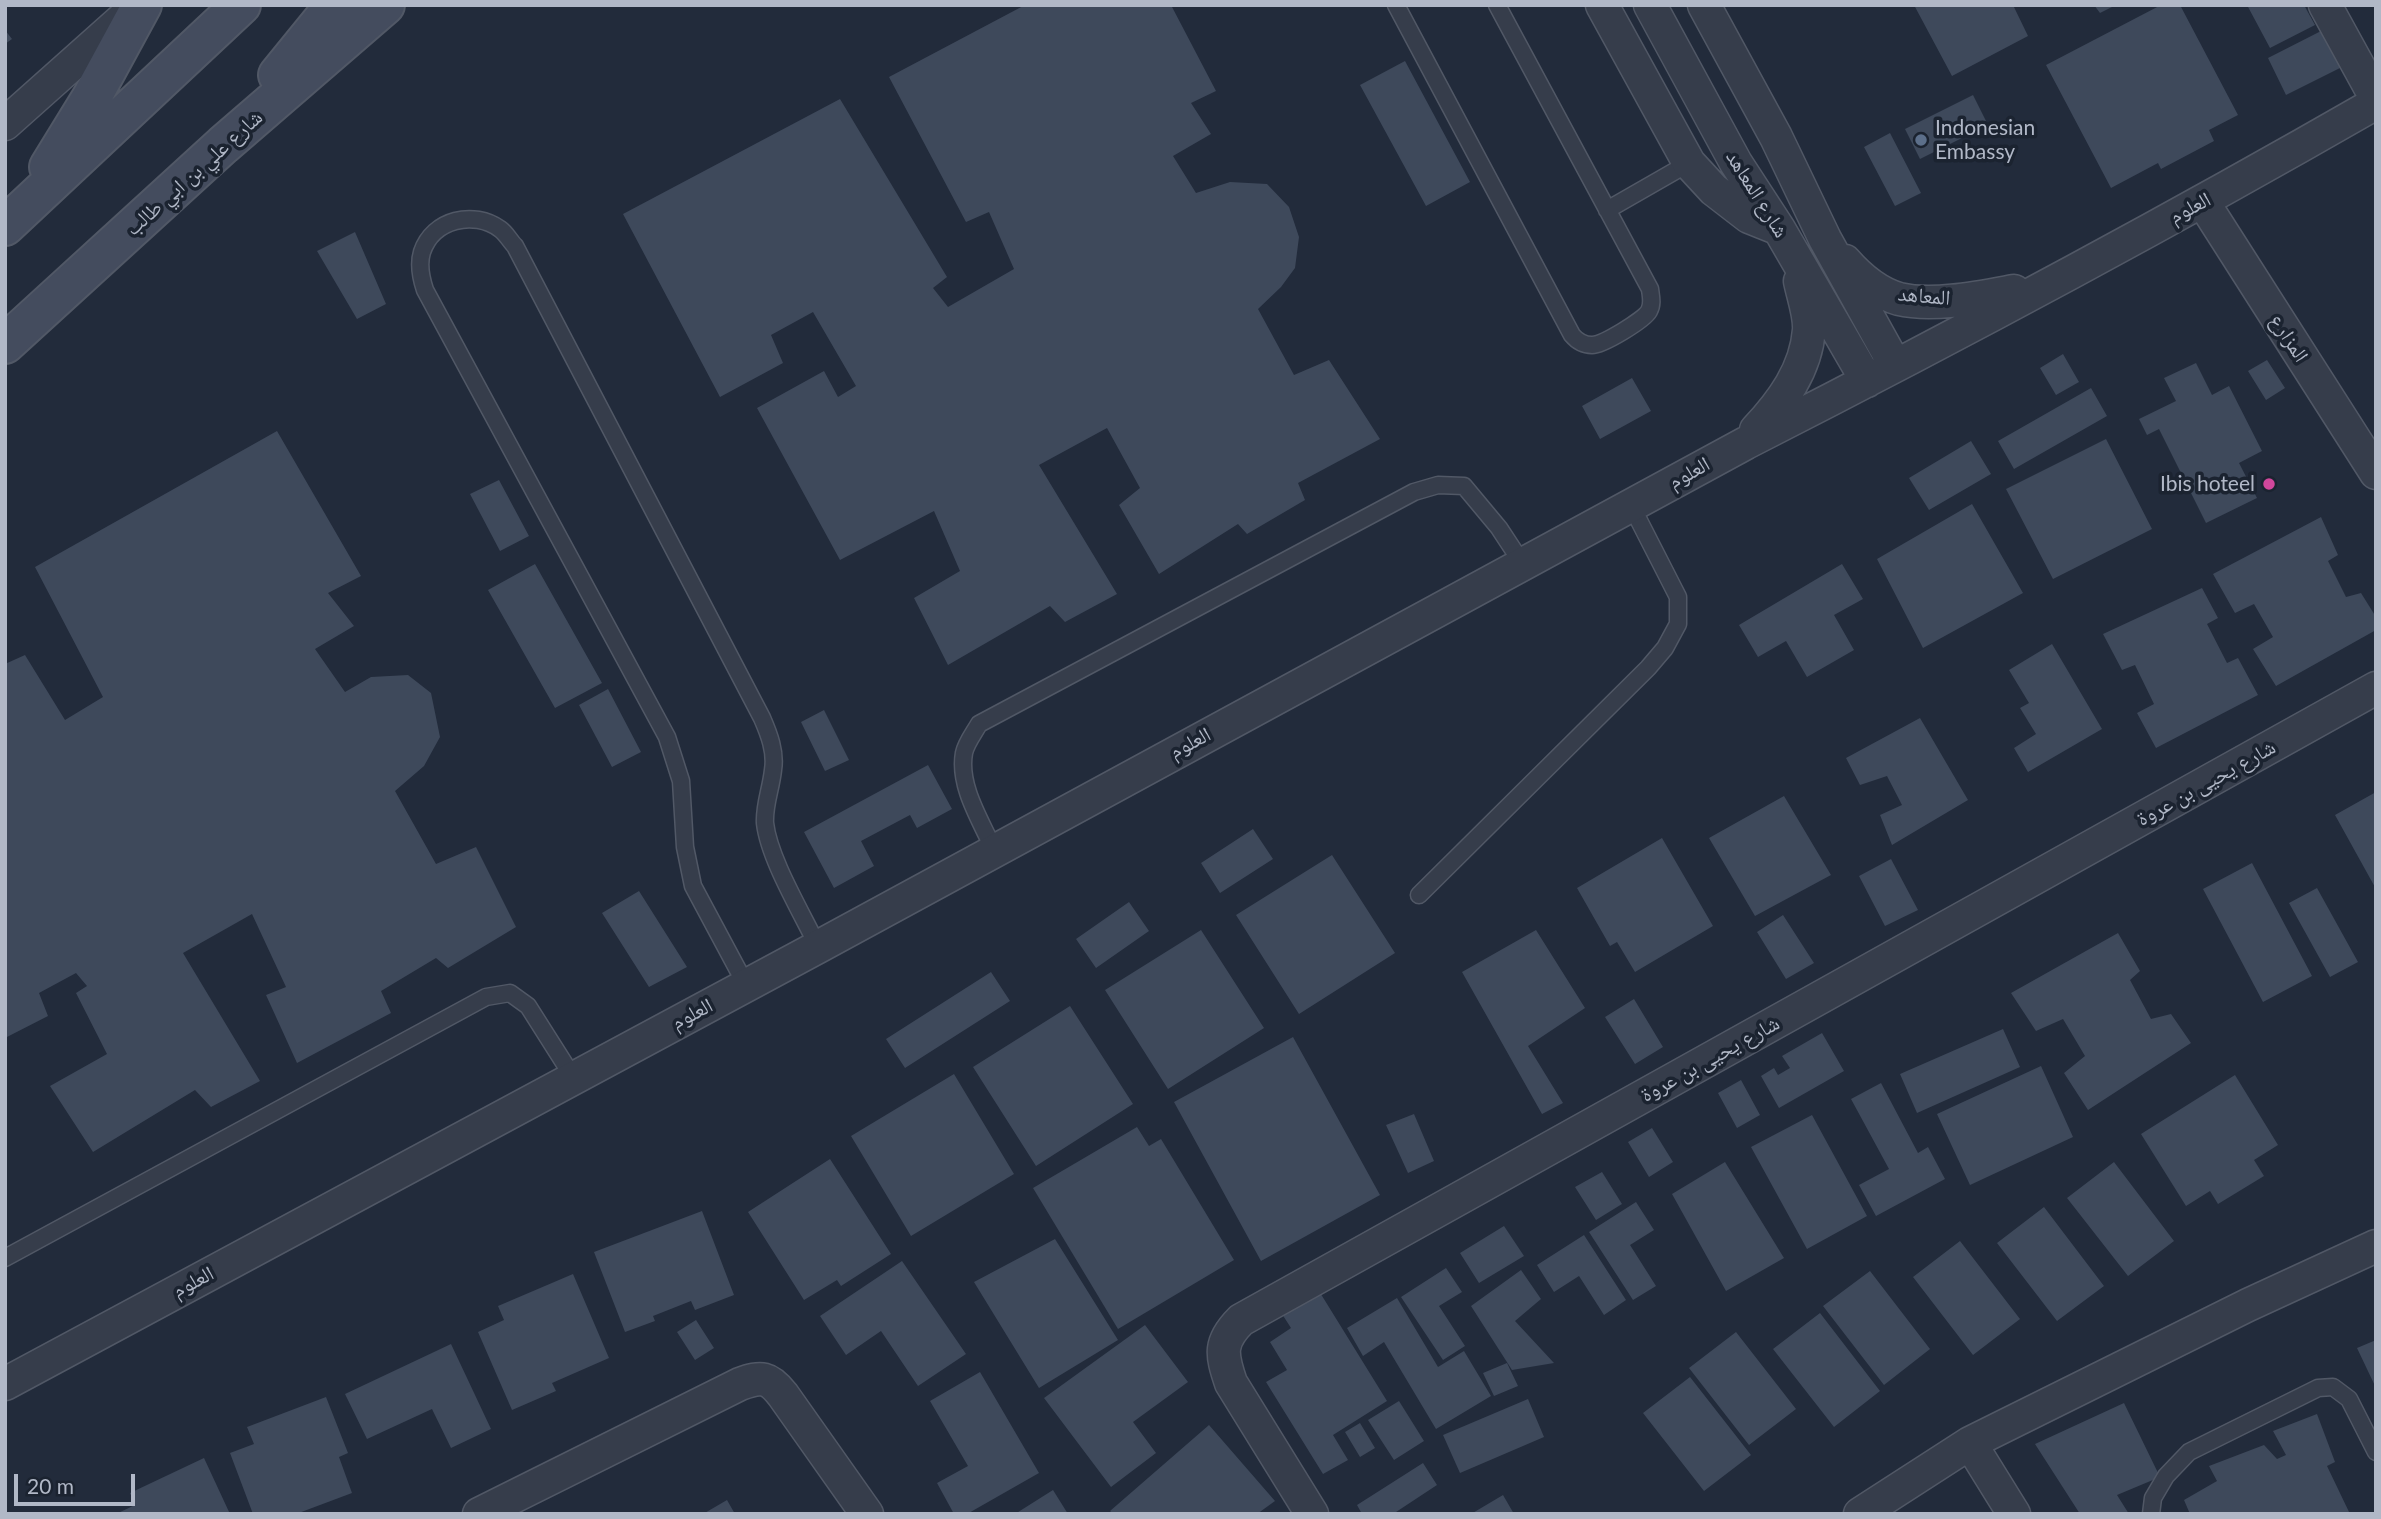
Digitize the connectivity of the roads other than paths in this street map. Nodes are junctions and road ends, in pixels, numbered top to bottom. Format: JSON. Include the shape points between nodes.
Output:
{"nodes":[{"id":1,"x":140,"y":5,"type":"edge"},
{"id":2,"x":241,"y":5,"type":"edge"},
{"id":3,"x":335,"y":5,"type":"edge"},
{"id":4,"x":385,"y":5,"type":"edge"},
{"id":5,"x":1396,"y":5,"type":"edge"},
{"id":6,"x":1497,"y":5,"type":"edge"},
{"id":7,"x":1602,"y":5,"type":"edge"},
{"id":8,"x":1650,"y":5,"type":"edge"},
{"id":9,"x":1704,"y":5,"type":"edge"},
{"id":10,"x":2325,"y":5,"type":"edge"},
{"id":11,"x":2376,"y":100,"type":"edge"},
{"id":12,"x":5,"y":124,"type":"edge"},
{"id":13,"x":223,"y":145,"type":"junction"},
{"id":14,"x":1689,"y":163,"type":"junction"},
{"id":15,"x":2203,"y":202,"type":"junction"},
{"id":16,"x":1607,"y":210,"type":"junction"},
{"id":17,"x":14,"y":218,"type":"edge"},
{"id":18,"x":1779,"y":229,"type":"junction"},
{"id":19,"x":1825,"y":239,"type":"junction"},
{"id":20,"x":1795,"y":256,"type":"junction"},
{"id":21,"x":2043,"y":286,"type":"junction"},
{"id":22,"x":5,"y":344,"type":"edge"},
{"id":23,"x":1895,"y":365,"type":"junction"},
{"id":24,"x":1867,"y":381,"type":"junction"},
{"id":25,"x":1745,"y":443,"type":"junction"},
{"id":26,"x":2376,"y":473,"type":"edge"},
{"id":27,"x":1631,"y":505,"type":"junction"},
{"id":28,"x":1522,"y":563,"type":"junction"},
{"id":29,"x":2376,"y":688,"type":"edge"},
{"id":30,"x":994,"y":850,"type":"junction"},
{"id":31,"x":1419,"y":895,"type":"dead end"},
{"id":32,"x":818,"y":947,"type":"junction"},
{"id":33,"x":746,"y":985,"type":"junction"},
{"id":34,"x":573,"y":1077,"type":"junction"},
{"id":35,"x":2376,"y":1246,"type":"edge"},
{"id":36,"x":5,"y":1258,"type":"edge"},
{"id":37,"x":5,"y":1384,"type":"edge"},
{"id":38,"x":2368,"y":1417,"type":"edge"},
{"id":39,"x":1970,"y":1443,"type":"junction"},
{"id":40,"x":2376,"y":1452,"type":"edge"},
{"id":41,"x":479,"y":1514,"type":"edge"},
{"id":42,"x":867,"y":1514,"type":"edge"},
{"id":43,"x":1312,"y":1514,"type":"edge"},
{"id":44,"x":1860,"y":1514,"type":"edge"},
{"id":45,"x":2014,"y":1514,"type":"edge"},
{"id":46,"x":2151,"y":1514,"type":"edge"}],
"edges":[{"from":1,"to":12,"type":"street"},
{"from":1,"to":17,"type":"main road","via":[[92,97]]},
{"from":2,"to":17,"type":"main road"},
{"from":3,"to":13,"type":"main road"},
{"from":4,"to":13,"type":"main road","name":"شارع علي بن ابي طالب"},
{"from":5,"to":16,"type":"lane","via":[[1572,335],[1591,345],[1642,320],[1652,301],[1650,289]]},
{"from":6,"to":16,"type":"lane"},
{"from":7,"to":14,"type":"street"},
{"from":8,"to":18,"type":"street","name":"شارع المعاهد","via":[[1736,163]]},
{"from":9,"to":19,"type":"street","name":"شارع المعاهد"},
{"from":10,"to":11,"type":"street"},
{"from":11,"to":15,"type":"street","name":"العلوم"},
{"from":13,"to":22,"type":"main road","name":"شارع علي بن ابي طالب"},
{"from":14,"to":16,"type":"lane"},
{"from":14,"to":18,"type":"street","via":[[1749,217]]},
{"from":15,"to":21,"type":"street","name":"العلوم"},
{"from":15,"to":26,"type":"street","name":"المزارع"},
{"from":18,"to":20,"type":"street","name":"شارع المعاهد"},
{"from":19,"to":21,"type":"street","name":"المعاهد","via":[[1862,279],[1898,299],[1970,299]]},
{"from":19,"to":23,"type":"street","name":"شارع المعاهد"},
{"from":20,"to":24,"type":"street","name":"شارع المعاهد"},
{"from":20,"to":25,"type":"street","via":[[1809,329],[1800,368],[1782,402]]},
{"from":21,"to":23,"type":"street","name":"العلوم"},
{"from":23,"to":24,"type":"street","name":"العلوم"},
{"from":24,"to":25,"type":"street","name":"العلوم"},
{"from":25,"to":27,"type":"street","name":"العلوم"},
{"from":27,"to":28,"type":"street","name":"العلوم"},
{"from":27,"to":31,"type":"lane","via":[[1678,597],[1678,624],[1665,648]]},
{"from":28,"to":30,"type":"street","name":"العلوم"},
{"from":28,"to":30,"type":"lane","via":[[1464,486],[1438,485],[1414,492],[979,724],[964,751],[963,775]]},
{"from":29,"to":43,"type":"street","name":"شارع يحيى بن عروة","via":[[1241,1320],[1227,1334],[1224,1364],[1231,1383]]},
{"from":30,"to":32,"type":"street","name":"العلوم"},
{"from":32,"to":33,"type":"street","name":"العلوم"},
{"from":32,"to":33,"type":"lane","via":[[768,841],[766,800],[774,770],[762,718],[515,246],[503,231],[486,221],[466,218],[447,223],[432,235],[422,252],[419,272],[425,290],[667,737],[681,781],[685,847],[693,886]]},
{"from":33,"to":34,"type":"street","name":"العلوم"},
{"from":34,"to":36,"type":"lane","via":[[528,1006],[510,993],[486,997]]},
{"from":34,"to":37,"type":"street","name":"العلوم"},
{"from":35,"to":39,"type":"street"},
{"from":38,"to":40,"type":"lane"},
{"from":38,"to":46,"type":"lane","via":[[2333,1387],[2318,1388],[2189,1452],[2166,1476],[2153,1498]]},
{"from":39,"to":44,"type":"street"},
{"from":39,"to":45,"type":"street"},
{"from":41,"to":42,"type":"street","via":[[757,1378],[773,1382]]}]}
